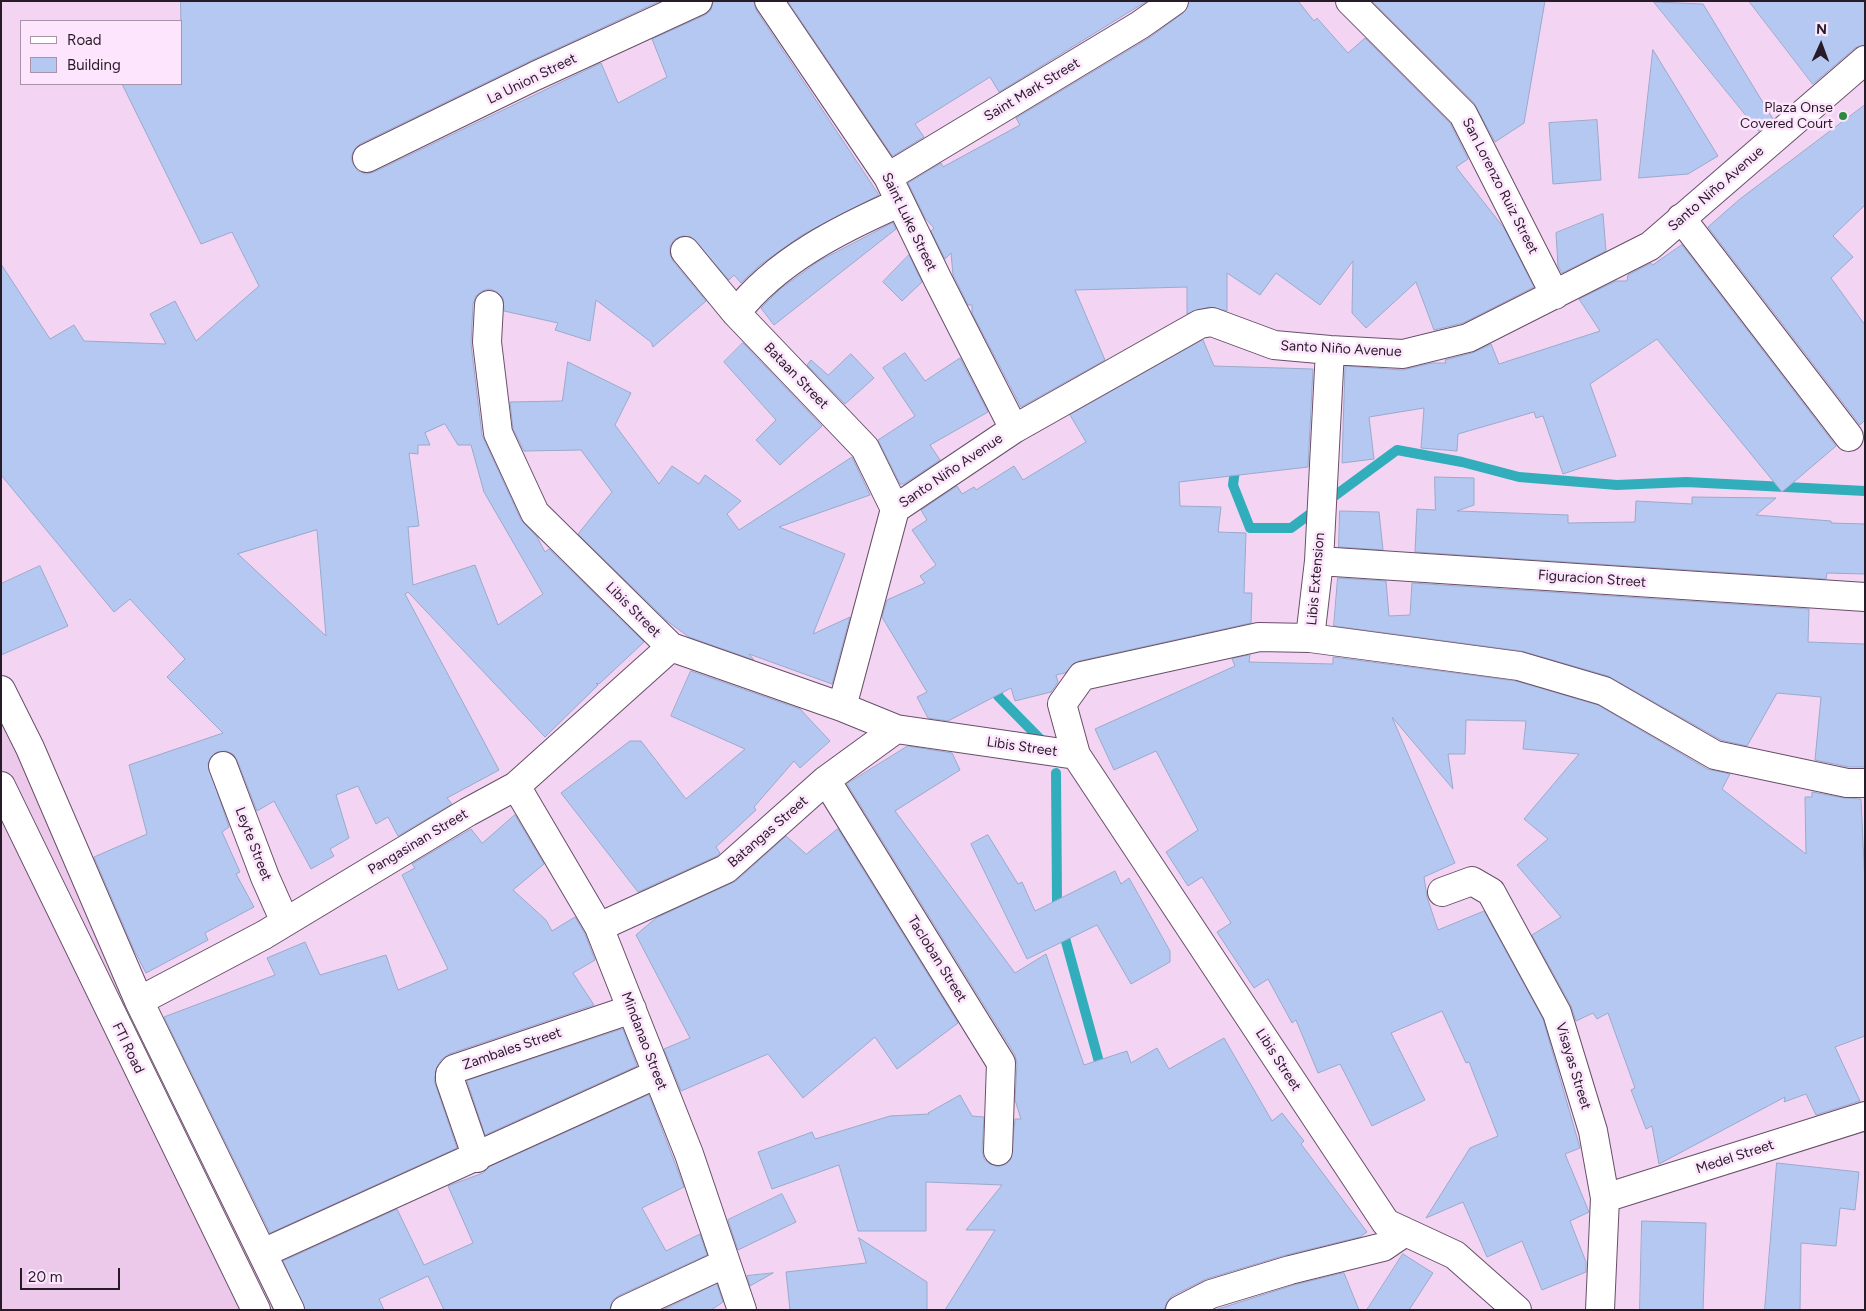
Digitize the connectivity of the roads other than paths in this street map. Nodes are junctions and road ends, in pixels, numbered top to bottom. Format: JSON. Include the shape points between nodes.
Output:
{"nodes":[{"id":1,"x":698,"y":1,"type":"edge"},
{"id":2,"x":769,"y":1,"type":"edge"},
{"id":3,"x":1174,"y":1,"type":"edge"},
{"id":4,"x":1350,"y":1,"type":"edge"},
{"id":5,"x":1865,"y":60,"type":"edge"},
{"id":6,"x":367,"y":158,"type":"dead end"},
{"id":7,"x":888,"y":177,"type":"junction"},
{"id":8,"x":899,"y":203,"type":"junction"},
{"id":9,"x":1682,"y":218,"type":"junction"},
{"id":10,"x":685,"y":252,"type":"dead end"},
{"id":11,"x":1555,"y":294,"type":"junction"},
{"id":12,"x":489,"y":305,"type":"dead end"},
{"id":13,"x":736,"y":313,"type":"junction"},
{"id":14,"x":1330,"y":350,"type":"junction"},
{"id":15,"x":1014,"y":429,"type":"junction"},
{"id":16,"x":1849,"y":437,"type":"dead end"},
{"id":17,"x":895,"y":509,"type":"junction"},
{"id":18,"x":1319,"y":561,"type":"junction"},
{"id":19,"x":1865,"y":597,"type":"edge"},
{"id":20,"x":1310,"y":638,"type":"junction"},
{"id":21,"x":671,"y":647,"type":"junction"},
{"id":22,"x":1,"y":690,"type":"edge"},
{"id":23,"x":842,"y":707,"type":"junction"},
{"id":24,"x":896,"y":728,"type":"junction"},
{"id":25,"x":1076,"y":755,"type":"junction"},
{"id":26,"x":223,"y":766,"type":"dead end"},
{"id":27,"x":826,"y":780,"type":"junction"},
{"id":28,"x":1865,"y":783,"type":"edge"},
{"id":29,"x":1,"y":786,"type":"edge"},
{"id":30,"x":516,"y":786,"type":"junction"},
{"id":31,"x":1442,"y":892,"type":"dead end"},
{"id":32,"x":285,"y":922,"type":"junction"},
{"id":33,"x":599,"y":927,"type":"junction"},
{"id":34,"x":139,"y":1001,"type":"junction"},
{"id":35,"x":632,"y":1009,"type":"junction"},
{"id":36,"x":657,"y":1074,"type":"junction"},
{"id":37,"x":1865,"y":1116,"type":"edge"},
{"id":38,"x":998,"y":1151,"type":"dead end"},
{"id":39,"x":477,"y":1158,"type":"junction"},
{"id":40,"x":1605,"y":1198,"type":"junction"},
{"id":41,"x":1405,"y":1232,"type":"junction"},
{"id":42,"x":263,"y":1253,"type":"junction"},
{"id":43,"x":726,"y":1263,"type":"junction"},
{"id":44,"x":256,"y":1310,"type":"edge"},
{"id":45,"x":290,"y":1310,"type":"edge"},
{"id":46,"x":625,"y":1310,"type":"edge"},
{"id":47,"x":742,"y":1310,"type":"edge"},
{"id":48,"x":1180,"y":1310,"type":"edge"},
{"id":49,"x":1517,"y":1310,"type":"edge"},
{"id":50,"x":1600,"y":1310,"type":"edge"}],
"edges":[{"from":1,"to":6,"type":"street","name":"La Union Street"},
{"from":2,"to":7,"type":"street","name":"Saint Luke Street"},
{"from":3,"to":7,"type":"street","name":"Saint Mark Street","via":[[1140,25]]},
{"from":4,"to":11,"type":"street","name":"San Lorenzo Ruiz Street","via":[[1463,114]]},
{"from":5,"to":9,"type":"street","name":"Santo Niño Avenue"},
{"from":7,"to":8,"type":"street","name":"Saint Luke Street"},
{"from":8,"to":13,"type":"street","via":[[820,241],[771,275]]},
{"from":8,"to":15,"type":"street","name":"Saint Luke Street"},
{"from":9,"to":11,"type":"street","name":"Santo Niño Avenue","via":[[1650,246]]},
{"from":9,"to":16,"type":"street"},
{"from":10,"to":13,"type":"street","name":"Bataan Street"},
{"from":11,"to":14,"type":"street","name":"Santo Niño Avenue","via":[[1468,338],[1403,354]]},
{"from":12,"to":21,"type":"street","name":"Libis Street","via":[[487,342],[498,433],[535,513]]},
{"from":13,"to":17,"type":"street","name":"Bataan Street","via":[[865,448]]},
{"from":14,"to":15,"type":"street","name":"Santo Niño Avenue","via":[[1274,345],[1212,322],[1200,324]]},
{"from":14,"to":18,"type":"street","name":"Libis Extension"},
{"from":15,"to":17,"type":"street","name":"Santo Niño Avenue"},
{"from":17,"to":23,"type":"street","name":"Santo Niño Avenue"},
{"from":18,"to":19,"type":"street","name":"Figuracion Street"},
{"from":18,"to":20,"type":"street","name":"Libis Extension"},
{"from":20,"to":25,"type":"street","name":"Libis Extension","via":[[1259,637],[1082,676],[1062,704]]},
{"from":20,"to":28,"type":"street","via":[[1519,666],[1604,691],[1715,755],[1847,783]]},
{"from":21,"to":23,"type":"street","name":"Libis Street"},
{"from":21,"to":30,"type":"street","name":"Pangasinan Street"},
{"from":22,"to":34,"type":"street","via":[[30,748]]},
{"from":23,"to":24,"type":"street","name":"Libis Street"},
{"from":24,"to":25,"type":"street","name":"Libis Street"},
{"from":24,"to":27,"type":"street","name":"Batangas Street"},
{"from":25,"to":41,"type":"street","name":"Libis Street","via":[[1386,1223]]},
{"from":26,"to":32,"type":"street","name":"Leyte Street"},
{"from":27,"to":33,"type":"street","name":"Batangas Street","via":[[726,869]]},
{"from":27,"to":38,"type":"street","name":"Tacloban Street","via":[[1001,1063]]},
{"from":29,"to":44,"type":"street","name":"FTI Road"},
{"from":30,"to":32,"type":"street","name":"Pangasinan Street"},
{"from":30,"to":33,"type":"street","name":"Mindanao Street"},
{"from":31,"to":40,"type":"street","name":"Visayas Street","via":[[1472,880],[1491,892],[1558,1013],[1593,1131]]},
{"from":32,"to":34,"type":"street","name":"Pangasinan Street"},
{"from":33,"to":35,"type":"street","name":"Mindanao Street"},
{"from":34,"to":42,"type":"street"},
{"from":35,"to":36,"type":"street","name":"Mindanao Street"},
{"from":35,"to":39,"type":"street","name":"Zambales Street","via":[[454,1069],[450,1080]]},
{"from":36,"to":39,"type":"street"},
{"from":36,"to":43,"type":"street","name":"Mindanao Street"},
{"from":37,"to":40,"type":"street","name":"Medel Street"},
{"from":39,"to":42,"type":"street"},
{"from":40,"to":50,"type":"street","name":"Visayas Street"},
{"from":41,"to":48,"type":"street","via":[[1383,1247],[1210,1294]]},
{"from":41,"to":49,"type":"street","name":"Libis Street","via":[[1456,1255]]},
{"from":42,"to":45,"type":"street"},
{"from":43,"to":46,"type":"street"},
{"from":43,"to":47,"type":"street","name":"Mindanao Street"}]}
